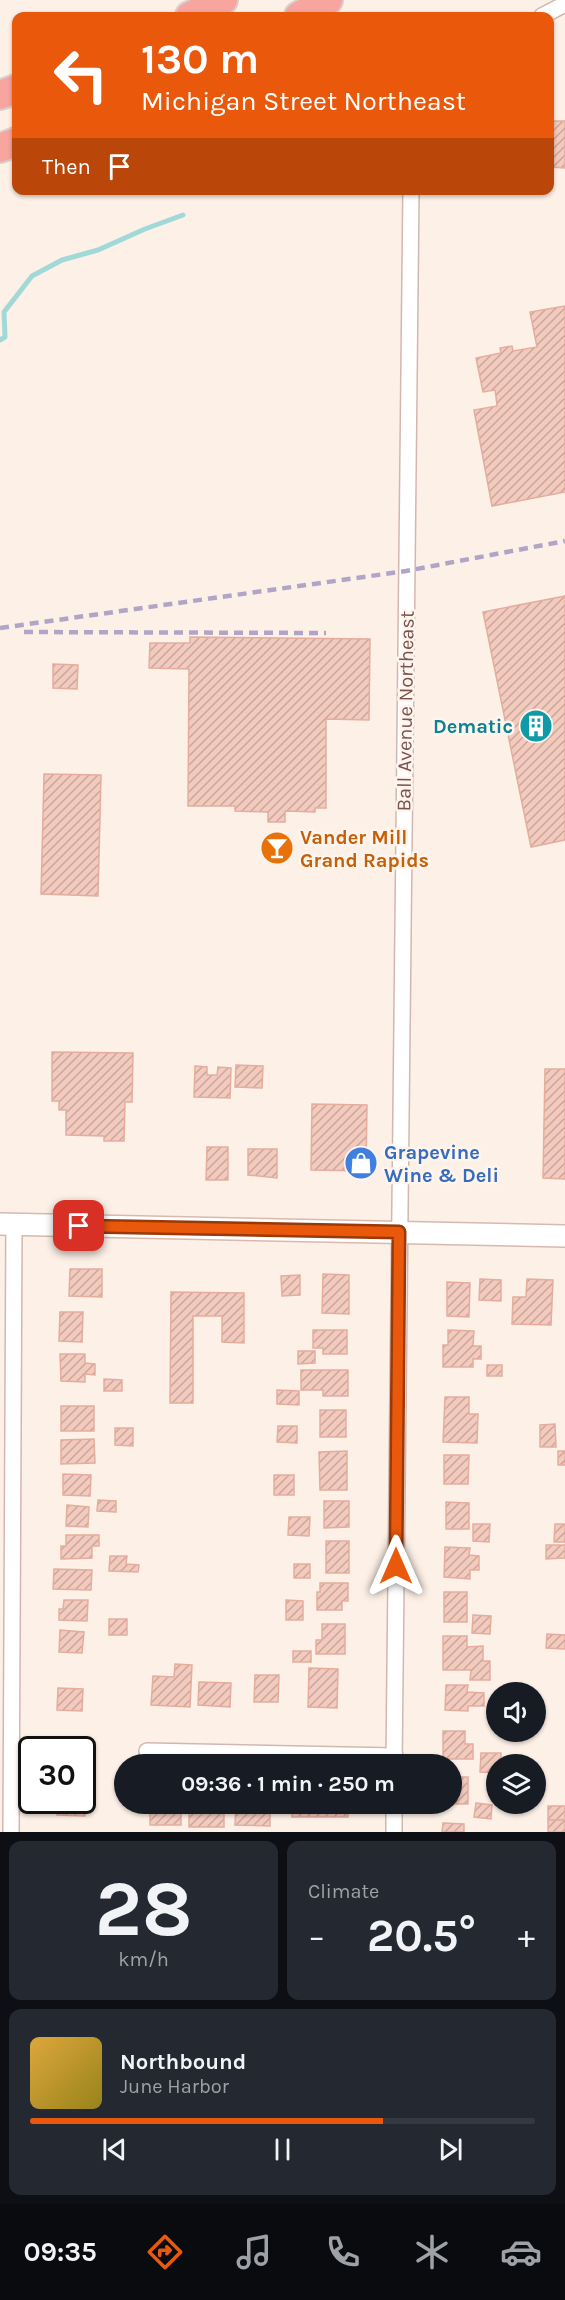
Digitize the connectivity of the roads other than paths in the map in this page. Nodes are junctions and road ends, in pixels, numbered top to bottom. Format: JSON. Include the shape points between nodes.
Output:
{"nodes":[{"id":1,"x":223,"y":0,"type":"edge"},
{"id":2,"x":328,"y":0,"type":"edge"},
{"id":3,"x":565,"y":4,"type":"edge"},
{"id":4,"x":198,"y":12,"type":"edge"},
{"id":5,"x":306,"y":12,"type":"edge"},
{"id":6,"x":550,"y":12,"type":"edge"},
{"id":7,"x":411,"y":195,"type":"edge"},
{"id":8,"x":7,"y":1224,"type":"edge"},
{"id":9,"x":399,"y":1232,"type":"junction"},
{"id":10,"x":565,"y":1236,"type":"edge"},
{"id":11,"x":147,"y":1752,"type":"dead end"},
{"id":12,"x":209,"y":1754,"type":"edge"},
{"id":13,"x":394,"y":1754,"type":"edge"},
{"id":14,"x":394,"y":1814,"type":"edge"},
{"id":15,"x":11,"y":1832,"type":"edge"},
{"id":16,"x":394,"y":1832,"type":"edge"}],
"edges":[{"from":1,"to":4,"type":"highway"},
{"from":2,"to":5,"type":"highway"},
{"from":3,"to":6,"type":"street"},
{"from":7,"to":9,"type":"street","name":"Ball Avenue Northeast"},
{"from":8,"to":9,"type":"main road"},
{"from":8,"to":15,"type":"street"},
{"from":9,"to":10,"type":"main road"},
{"from":9,"to":13,"type":"street","name":"Ball Avenue Northeast"},
{"from":11,"to":12,"type":"street"},
{"from":14,"to":16,"type":"street"}]}
